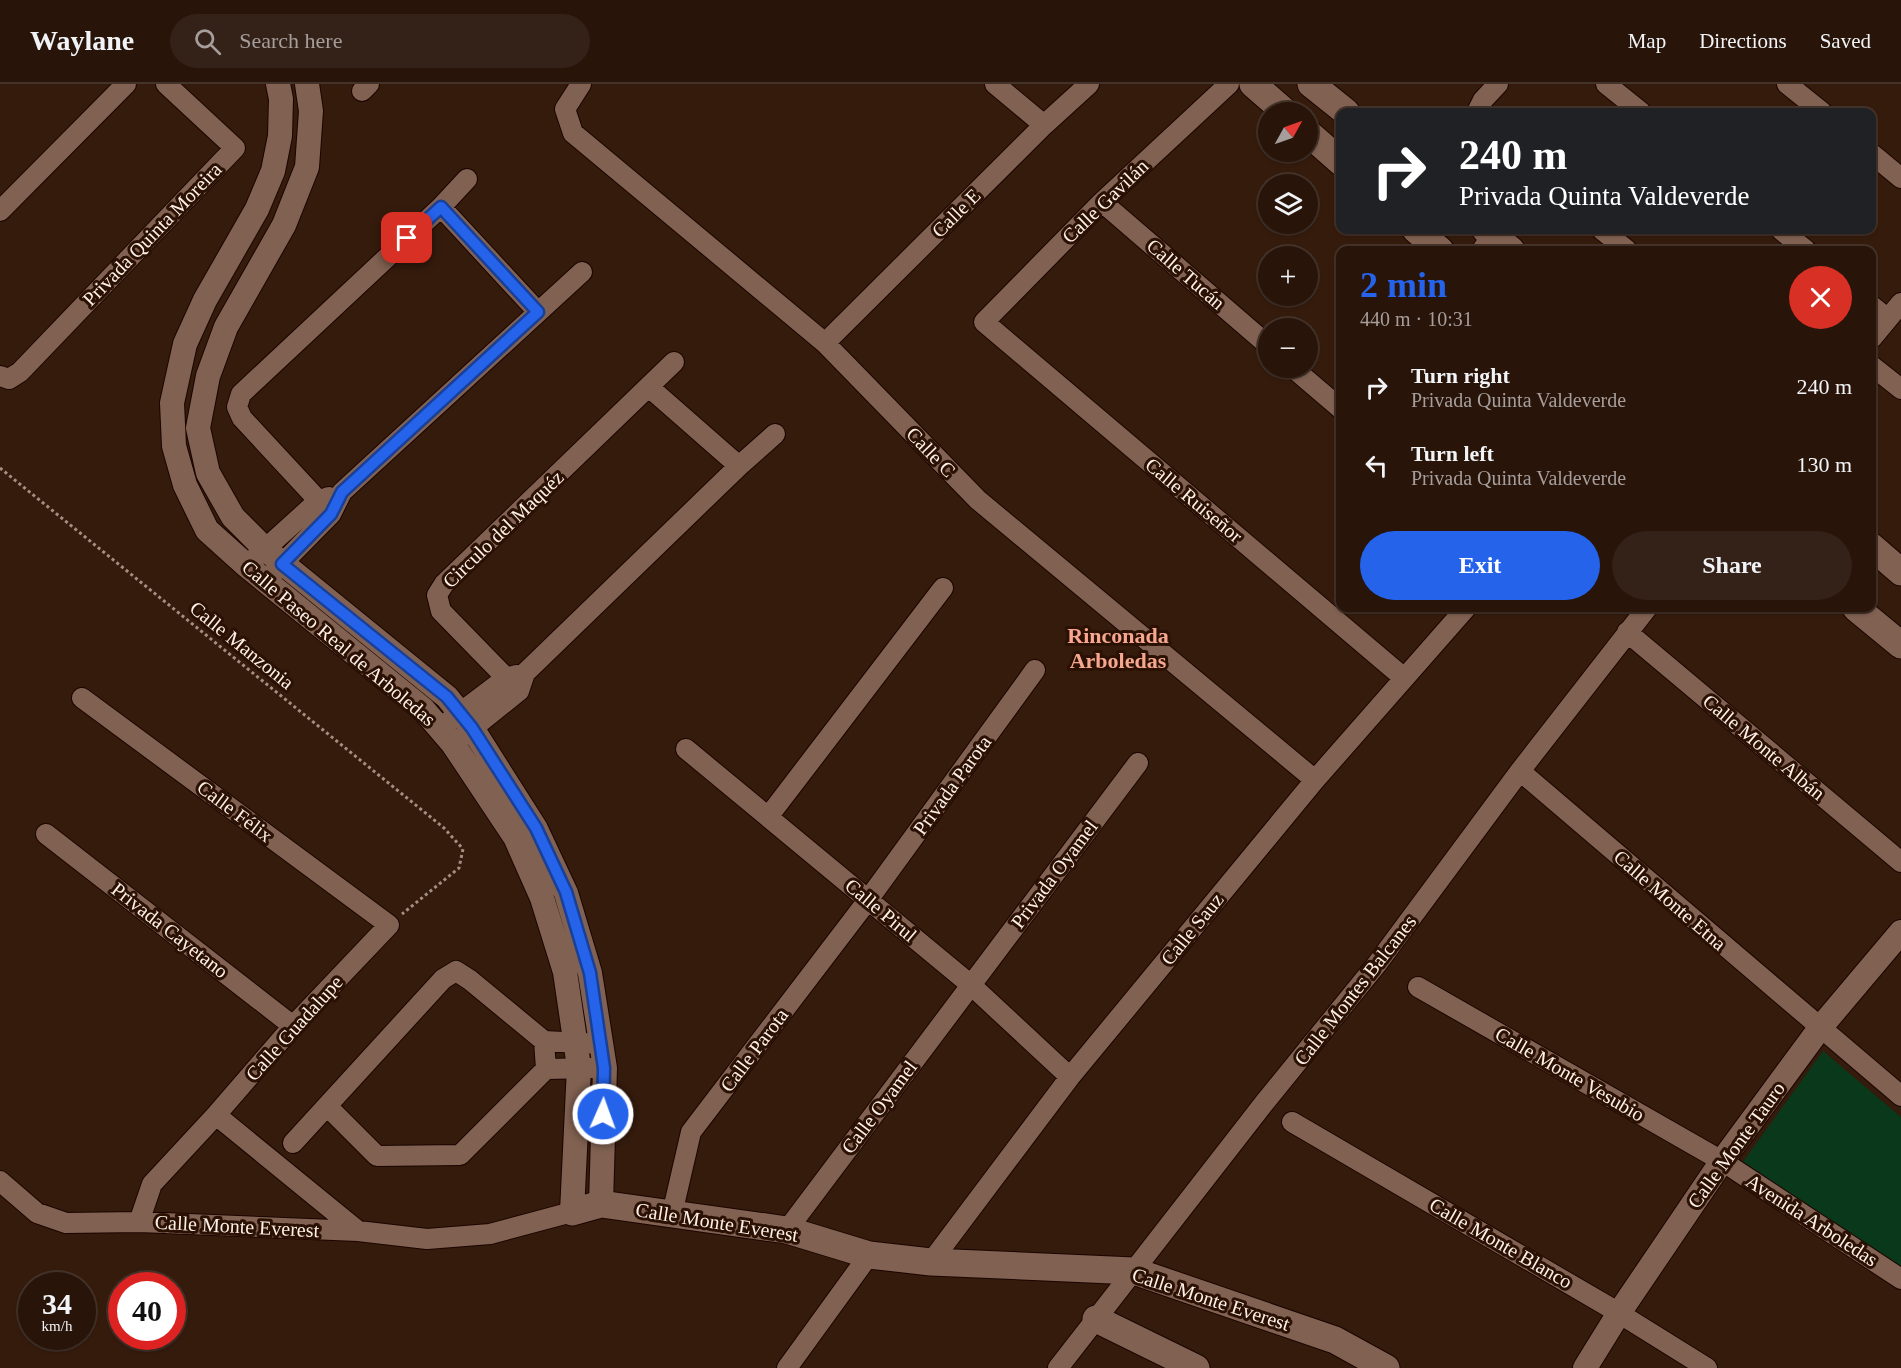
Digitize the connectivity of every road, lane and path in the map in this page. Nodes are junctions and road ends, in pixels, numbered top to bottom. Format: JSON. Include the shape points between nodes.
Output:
{"nodes":[{"id":1,"x":126,"y":84,"type":"edge"},
{"id":2,"x":166,"y":84,"type":"edge"},
{"id":3,"x":278,"y":84,"type":"edge"},
{"id":4,"x":307,"y":84,"type":"edge"},
{"id":5,"x":581,"y":84,"type":"edge"},
{"id":6,"x":995,"y":84,"type":"edge"},
{"id":7,"x":1089,"y":84,"type":"edge"},
{"id":8,"x":1229,"y":84,"type":"edge"},
{"id":9,"x":1253,"y":84,"type":"edge"},
{"id":10,"x":1311,"y":84,"type":"edge"},
{"id":11,"x":1498,"y":84,"type":"edge"},
{"id":12,"x":1606,"y":84,"type":"edge"},
{"id":13,"x":1787,"y":84,"type":"edge"},
{"id":14,"x":1274,"y":102,"type":"edge"},
{"id":15,"x":1341,"y":108,"type":"edge"},
{"id":16,"x":1480,"y":108,"type":"edge"},
{"id":17,"x":1636,"y":108,"type":"edge"},
{"id":18,"x":1817,"y":108,"type":"edge"},
{"id":19,"x":1044,"y":125,"type":"junction"},
{"id":20,"x":1318,"y":142,"type":"edge"},
{"id":21,"x":1876,"y":157,"type":"edge"},
{"id":22,"x":1336,"y":158,"type":"edge"},
{"id":23,"x":1901,"y":178,"type":"edge"},
{"id":24,"x":467,"y":179,"type":"dead end"},
{"id":25,"x":1102,"y":202,"type":"junction"},
{"id":26,"x":441,"y":207,"type":"junction"},
{"id":27,"x":0,"y":211,"type":"edge"},
{"id":28,"x":1421,"y":234,"type":"edge"},
{"id":29,"x":1607,"y":234,"type":"edge"},
{"id":30,"x":1786,"y":234,"type":"edge"},
{"id":31,"x":1435,"y":246,"type":"edge"},
{"id":32,"x":1622,"y":246,"type":"edge"},
{"id":33,"x":1801,"y":246,"type":"edge"},
{"id":34,"x":582,"y":272,"type":"dead end"},
{"id":35,"x":1901,"y":303,"type":"edge"},
{"id":36,"x":1876,"y":309,"type":"edge"},
{"id":37,"x":538,"y":312,"type":"junction"},
{"id":38,"x":1888,"y":319,"type":"junction"},
{"id":39,"x":984,"y":322,"type":"joint"},
{"id":40,"x":1876,"y":333,"type":"edge"},
{"id":41,"x":1258,"y":337,"type":"edge"},
{"id":42,"x":825,"y":343,"type":"junction"},
{"id":43,"x":674,"y":362,"type":"dead end"},
{"id":44,"x":1876,"y":369,"type":"edge"},
{"id":45,"x":0,"y":376,"type":"edge"},
{"id":46,"x":1305,"y":378,"type":"edge"},
{"id":47,"x":650,"y":388,"type":"junction"},
{"id":48,"x":1901,"y":389,"type":"edge"},
{"id":49,"x":1336,"y":405,"type":"edge"},
{"id":50,"x":776,"y":434,"type":"dead end"},
{"id":51,"x":739,"y":466,"type":"junction"},
{"id":52,"x":0,"y":468,"type":"edge"},
{"id":53,"x":324,"y":508,"type":"junction"},
{"id":54,"x":1876,"y":550,"type":"edge"},
{"id":55,"x":274,"y":557,"type":"junction"},
{"id":56,"x":1901,"y":572,"type":"edge"},
{"id":57,"x":256,"y":573,"type":"junction"},
{"id":58,"x":944,"y":588,"type":"dead end"},
{"id":59,"x":1462,"y":612,"type":"edge"},
{"id":60,"x":1644,"y":612,"type":"edge"},
{"id":61,"x":1861,"y":612,"type":"edge"},
{"id":62,"x":1627,"y":632,"type":"junction"},
{"id":63,"x":1901,"y":645,"type":"edge"},
{"id":64,"x":1035,"y":670,"type":"dead end"},
{"id":65,"x":1404,"y":678,"type":"junction"},
{"id":66,"x":516,"y":681,"type":"junction"},
{"id":67,"x":81,"y":698,"type":"dead end"},
{"id":68,"x":466,"y":720,"type":"junction"},
{"id":69,"x":446,"y":736,"type":"junction"},
{"id":70,"x":686,"y":749,"type":"dead end"},
{"id":71,"x":1138,"y":763,"type":"dead end"},
{"id":72,"x":1520,"y":771,"type":"junction"},
{"id":73,"x":1315,"y":780,"type":"junction"},
{"id":74,"x":768,"y":817,"type":"junction"},
{"id":75,"x":46,"y":834,"type":"dead end"},
{"id":76,"x":1901,"y":862,"type":"edge"},
{"id":77,"x":868,"y":900,"type":"junction"},
{"id":78,"x":389,"y":925,"type":"junction"},
{"id":79,"x":1901,"y":932,"type":"edge"},
{"id":80,"x":970,"y":985,"type":"junction"},
{"id":81,"x":1418,"y":987,"type":"dead end"},
{"id":82,"x":293,"y":1026,"type":"junction"},
{"id":83,"x":1820,"y":1028,"type":"junction"},
{"id":84,"x":544,"y":1041,"type":"junction"},
{"id":85,"x":601,"y":1044,"type":"junction"},
{"id":86,"x":578,"y":1056,"type":"junction"},
{"id":87,"x":604,"y":1068,"type":"junction"},
{"id":88,"x":546,"y":1069,"type":"junction"},
{"id":89,"x":1070,"y":1077,"type":"junction"},
{"id":90,"x":1901,"y":1096,"type":"edge"},
{"id":91,"x":328,"y":1107,"type":"junction"},
{"id":92,"x":216,"y":1115,"type":"junction"},
{"id":93,"x":1292,"y":1122,"type":"dead end"},
{"id":94,"x":293,"y":1143,"type":"dead end"},
{"id":95,"x":1722,"y":1161,"type":"junction"},
{"id":96,"x":0,"y":1181,"type":"edge"},
{"id":97,"x":601,"y":1204,"type":"junction"},
{"id":98,"x":572,"y":1212,"type":"junction"},
{"id":99,"x":672,"y":1214,"type":"junction"},
{"id":100,"x":139,"y":1222,"type":"junction"},
{"id":101,"x":787,"y":1230,"type":"junction"},
{"id":102,"x":358,"y":1231,"type":"junction"},
{"id":103,"x":869,"y":1255,"type":"junction"},
{"id":104,"x":931,"y":1262,"type":"junction"},
{"id":105,"x":1134,"y":1271,"type":"junction"},
{"id":106,"x":1901,"y":1279,"type":"edge"},
{"id":107,"x":1619,"y":1313,"type":"junction"},
{"id":108,"x":1096,"y":1319,"type":"junction"},
{"id":109,"x":787,"y":1368,"type":"edge"},
{"id":110,"x":1058,"y":1368,"type":"edge"},
{"id":111,"x":1196,"y":1368,"type":"edge"},
{"id":112,"x":1386,"y":1368,"type":"edge"},
{"id":113,"x":1585,"y":1368,"type":"edge"},
{"id":114,"x":1707,"y":1368,"type":"edge"}],
"edges":[{"from":1,"to":27,"type":"street"},
{"from":2,"to":45,"type":"street","name":"Privada Quinta Moreira","via":[[235,148],[20,372],[9,380]]},
{"from":3,"to":57,"type":"street","name":"Calle Paseo Real de Arboledas","via":[[280,136],[273,171],[185,344],[172,404],[174,446],[185,485],[207,530]]},
{"from":4,"to":55,"type":"street","via":[[311,111],[307,167],[285,225],[226,327],[208,376],[198,428],[208,473],[233,517]]},
{"from":5,"to":42,"type":"street","name":"Calle C","via":[[565,109],[573,133]]},
{"from":6,"to":19,"type":"street"},
{"from":7,"to":19,"type":"street","name":"Calle E"},
{"from":8,"to":25,"type":"street","name":"Calle Gavilán"},
{"from":9,"to":14,"type":"main road"},
{"from":10,"to":15,"type":"main road"},
{"from":11,"to":16,"type":"street"},
{"from":12,"to":17,"type":"street"},
{"from":13,"to":18,"type":"street"},
{"from":19,"to":42,"type":"street","name":"Calle E"},
{"from":20,"to":22,"type":"main road"},
{"from":21,"to":23,"type":"street"},
{"from":24,"to":26,"type":"street"},
{"from":25,"to":39,"type":"street","name":"Calle Gavilán"},
{"from":25,"to":41,"type":"street","name":"Calle Tucán"},
{"from":26,"to":37,"type":"street"},
{"from":26,"to":53,"type":"street","via":[[241,394],[237,407],[242,418]]},
{"from":28,"to":31,"type":"main road"},
{"from":29,"to":32,"type":"street"},
{"from":30,"to":33,"type":"street"},
{"from":34,"to":37,"type":"street"},
{"from":35,"to":38,"type":"street"},
{"from":36,"to":38,"type":"street"},
{"from":37,"to":53,"type":"street"},
{"from":38,"to":40,"type":"street"},
{"from":39,"to":65,"type":"street","name":"Calle Ruiseñor"},
{"from":42,"to":73,"type":"street","name":"Calle C","via":[[978,500]]},
{"from":43,"to":47,"type":"street","name":"Circulo del Maquéz"},
{"from":44,"to":48,"type":"street"},
{"from":46,"to":49,"type":"street"},
{"from":47,"to":51,"type":"street"},
{"from":47,"to":66,"type":"street","name":"Circulo del Maquéz","via":[[444,584],[437,595],[441,611]]},
{"from":50,"to":51,"type":"street"},
{"from":51,"to":66,"type":"street"},
{"from":52,"to":78,"type":"path","name":"Calle Manzonia","via":[[444,828],[463,849],[459,868]]},
{"from":53,"to":55,"type":"street"},
{"from":54,"to":56,"type":"main road"},
{"from":55,"to":57,"type":"street"},
{"from":55,"to":68,"type":"street","via":[[447,697]]},
{"from":57,"to":69,"type":"street","name":"Calle Paseo Real de Arboledas","via":[[423,709]]},
{"from":58,"to":74,"type":"street"},
{"from":59,"to":65,"type":"street","name":"Calle Sauz"},
{"from":60,"to":62,"type":"street","name":"Calle Montes Balcanes"},
{"from":61,"to":63,"type":"main road"},
{"from":62,"to":72,"type":"street","name":"Calle Montes Balcanes"},
{"from":62,"to":76,"type":"street","name":"Calle Monte Albán"},
{"from":64,"to":77,"type":"street","name":"Privada Parota"},
{"from":65,"to":73,"type":"street","name":"Calle Sauz"},
{"from":66,"to":68,"type":"street"},
{"from":67,"to":78,"type":"street","name":"Calle Félix"},
{"from":68,"to":69,"type":"street"},
{"from":68,"to":85,"type":"street","via":[[536,828],[566,892],[590,973]]},
{"from":69,"to":86,"type":"street","name":"Calle Paseo Real de Arboledas","via":[[514,837],[542,898],[566,972]]},
{"from":70,"to":74,"type":"street","name":"Calle Pirul"},
{"from":71,"to":80,"type":"street","name":"Privada Oyamel"},
{"from":72,"to":83,"type":"street","name":"Calle Monte Etna"},
{"from":72,"to":105,"type":"street","name":"Calle Montes Balcanes","via":[[1377,964]]},
{"from":73,"to":89,"type":"street","name":"Calle Sauz"},
{"from":74,"to":77,"type":"street","name":"Calle Pirul"},
{"from":75,"to":82,"type":"street","name":"Privada Cayetano"},
{"from":77,"to":80,"type":"street","name":"Calle Pirul"},
{"from":77,"to":99,"type":"street","name":"Calle Parota","via":[[692,1132]]},
{"from":78,"to":82,"type":"street","name":"Calle Guadalupe"},
{"from":79,"to":83,"type":"street","name":"Calle Monte Tauro"},
{"from":80,"to":89,"type":"street","name":"Calle Pirul"},
{"from":80,"to":101,"type":"street","name":"Calle Oyamel"},
{"from":81,"to":95,"type":"street","name":"Calle Monte Vesubio"},
{"from":82,"to":92,"type":"street","name":"Calle Guadalupe"},
{"from":83,"to":90,"type":"street"},
{"from":83,"to":95,"type":"street","name":"Calle Monte Tauro"},
{"from":84,"to":86,"type":"street"},
{"from":84,"to":88,"type":"street"},
{"from":84,"to":91,"type":"street","via":[[456,971],[443,979]]},
{"from":85,"to":86,"type":"street"},
{"from":85,"to":87,"type":"street"},
{"from":86,"to":87,"type":"street"},
{"from":86,"to":88,"type":"street"},
{"from":86,"to":98,"type":"street","name":"Calle Paseo Real de Arboledas"},
{"from":87,"to":97,"type":"street"},
{"from":88,"to":91,"type":"street","via":[[460,1155],[377,1156]]},
{"from":89,"to":104,"type":"street","name":"Calle Sauz"},
{"from":91,"to":94,"type":"street"},
{"from":92,"to":100,"type":"street","name":"Calle Guadalupe","via":[[152,1184]]},
{"from":92,"to":102,"type":"street"},
{"from":93,"to":107,"type":"street","name":"Calle Monte Blanco"},
{"from":95,"to":106,"type":"street","name":"Avenida Arboledas"},
{"from":95,"to":107,"type":"street","name":"Calle Monte Tauro"},
{"from":96,"to":100,"type":"street","name":"Calle Monte Everest","via":[[38,1213],[66,1223]]},
{"from":97,"to":98,"type":"main road","name":"Calle Monte Everest"},
{"from":97,"to":99,"type":"main road","name":"Calle Monte Everest"},
{"from":98,"to":102,"type":"street","name":"Calle Monte Everest","via":[[490,1234],[427,1239]]},
{"from":99,"to":101,"type":"main road","name":"Calle Monte Everest"},
{"from":100,"to":102,"type":"street","name":"Calle Monte Everest"},
{"from":101,"to":103,"type":"main road","name":"Calle Monte Everest"},
{"from":103,"to":104,"type":"main road","name":"Calle Monte Everest"},
{"from":103,"to":109,"type":"street"},
{"from":104,"to":105,"type":"main road","name":"Calle Monte Everest"},
{"from":105,"to":108,"type":"street","name":"Calle Montes Balcanes"},
{"from":105,"to":112,"type":"main road","name":"Calle Monte Everest","via":[[1335,1340]]},
{"from":107,"to":113,"type":"street","name":"Calle Monte Tauro"},
{"from":107,"to":114,"type":"street","name":"Calle Monte Blanco"},
{"from":108,"to":110,"type":"street","name":"Calle Montes Balcanes"},
{"from":108,"to":111,"type":"main road"}]}
